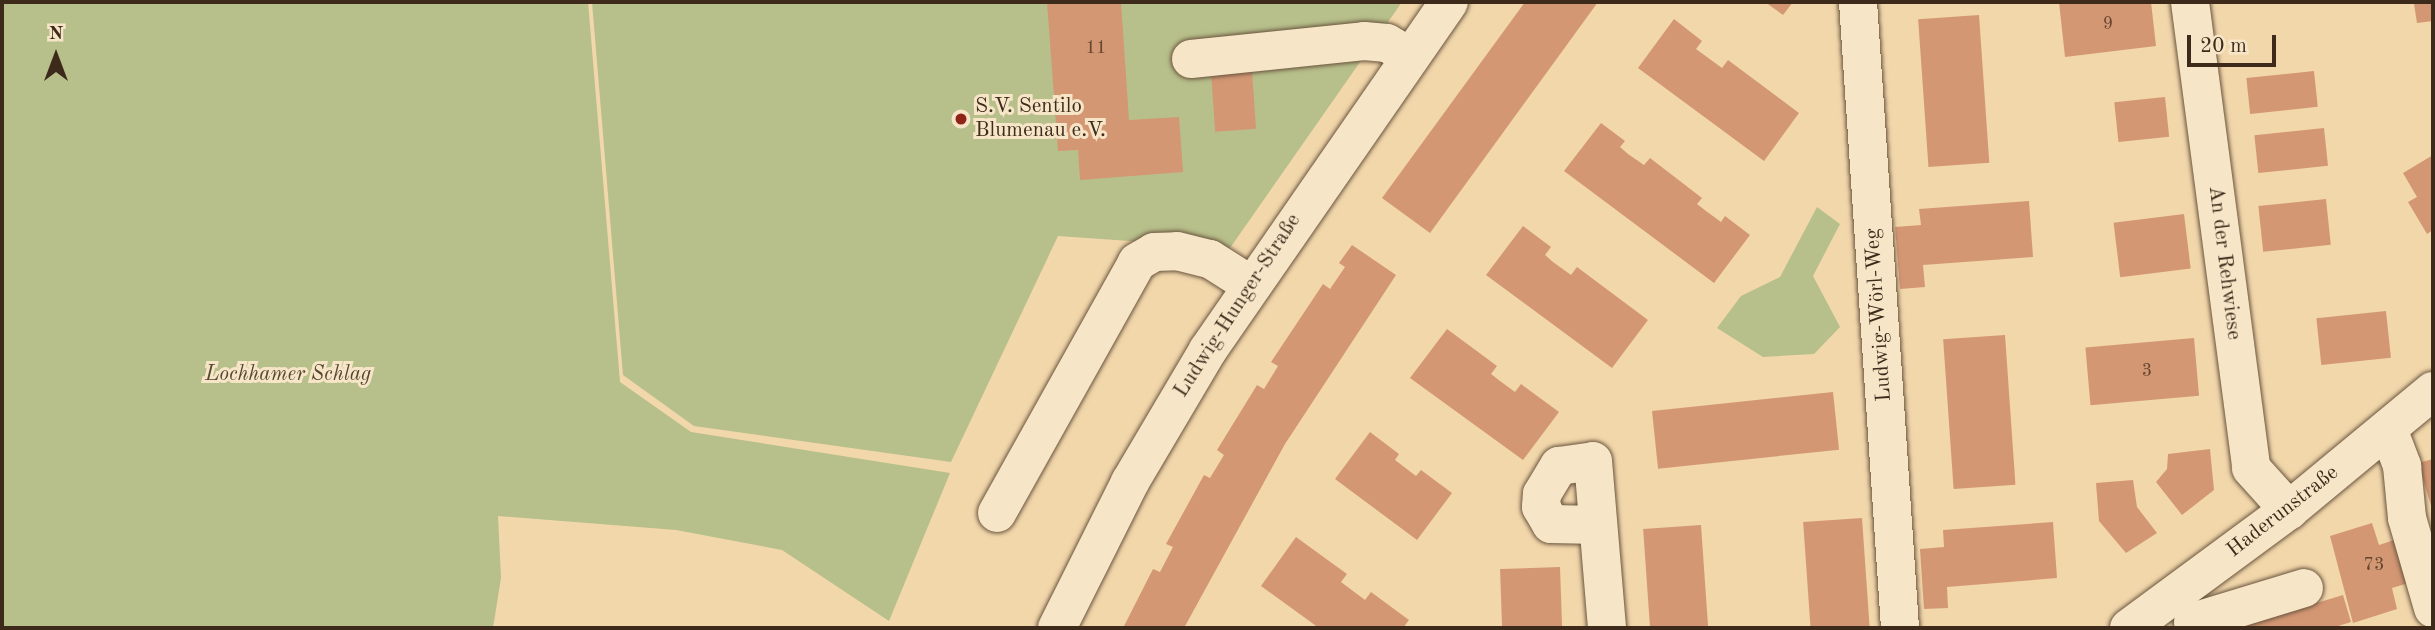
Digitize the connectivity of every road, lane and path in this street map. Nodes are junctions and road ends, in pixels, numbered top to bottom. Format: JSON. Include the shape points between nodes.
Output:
{"nodes":[{"id":1,"x":1449,"y":2,"type":"edge"},
{"id":2,"x":1858,"y":2,"type":"edge"},
{"id":3,"x":2190,"y":2,"type":"edge"},
{"id":4,"x":1410,"y":57,"type":"junction"},
{"id":5,"x":1191,"y":59,"type":"dead end"},
{"id":6,"x":1251,"y":285,"type":"junction"},
{"id":7,"x":2433,"y":391,"type":"edge"},
{"id":8,"x":2388,"y":429,"type":"junction"},
{"id":9,"x":2289,"y":510,"type":"junction"},
{"id":10,"x":997,"y":513,"type":"dead end"},
{"id":11,"x":1598,"y":525,"type":"dead end"},
{"id":12,"x":2210,"y":568,"type":"junction"},
{"id":13,"x":2304,"y":588,"type":"dead end"},
{"id":14,"x":2433,"y":608,"type":"edge"},
{"id":15,"x":2234,"y":610,"type":"junction"},
{"id":16,"x":2193,"y":622,"type":"dead end"},
{"id":17,"x":1057,"y":628,"type":"edge"},
{"id":18,"x":1607,"y":628,"type":"edge"},
{"id":19,"x":1900,"y":628,"type":"edge"},
{"id":20,"x":2129,"y":628,"type":"edge"}],
"edges":[{"from":1,"to":4,"type":"street","name":"Ludwig-Hunger-Straße"},
{"from":2,"to":19,"type":"street","name":"Ludwig-Wörl-Weg"},
{"from":3,"to":9,"type":"street","name":"An der Rehwiese","via":[[2251,468]]},
{"from":4,"to":5,"type":"street","via":[[1387,43],[1364,40]]},
{"from":4,"to":6,"type":"street","name":"Ludwig-Hunger-Straße"},
{"from":6,"to":10,"type":"street","via":[[1210,259],[1177,251],[1154,252],[1137,262]]},
{"from":6,"to":17,"type":"street","name":"Ludwig-Hunger-Straße","via":[[1163,421]]},
{"from":7,"to":8,"type":"street","name":"Haderunstraße"},
{"from":8,"to":9,"type":"street","name":"Haderunstraße"},
{"from":8,"to":14,"type":"street","via":[[2402,466],[2407,518]]},
{"from":9,"to":12,"type":"street","name":"Haderunstraße"},
{"from":11,"to":18,"type":"street"},
{"from":12,"to":15,"type":"street"},
{"from":12,"to":20,"type":"street","name":"Haderunstraße"},
{"from":13,"to":15,"type":"street"},
{"from":15,"to":16,"type":"street"}]}
